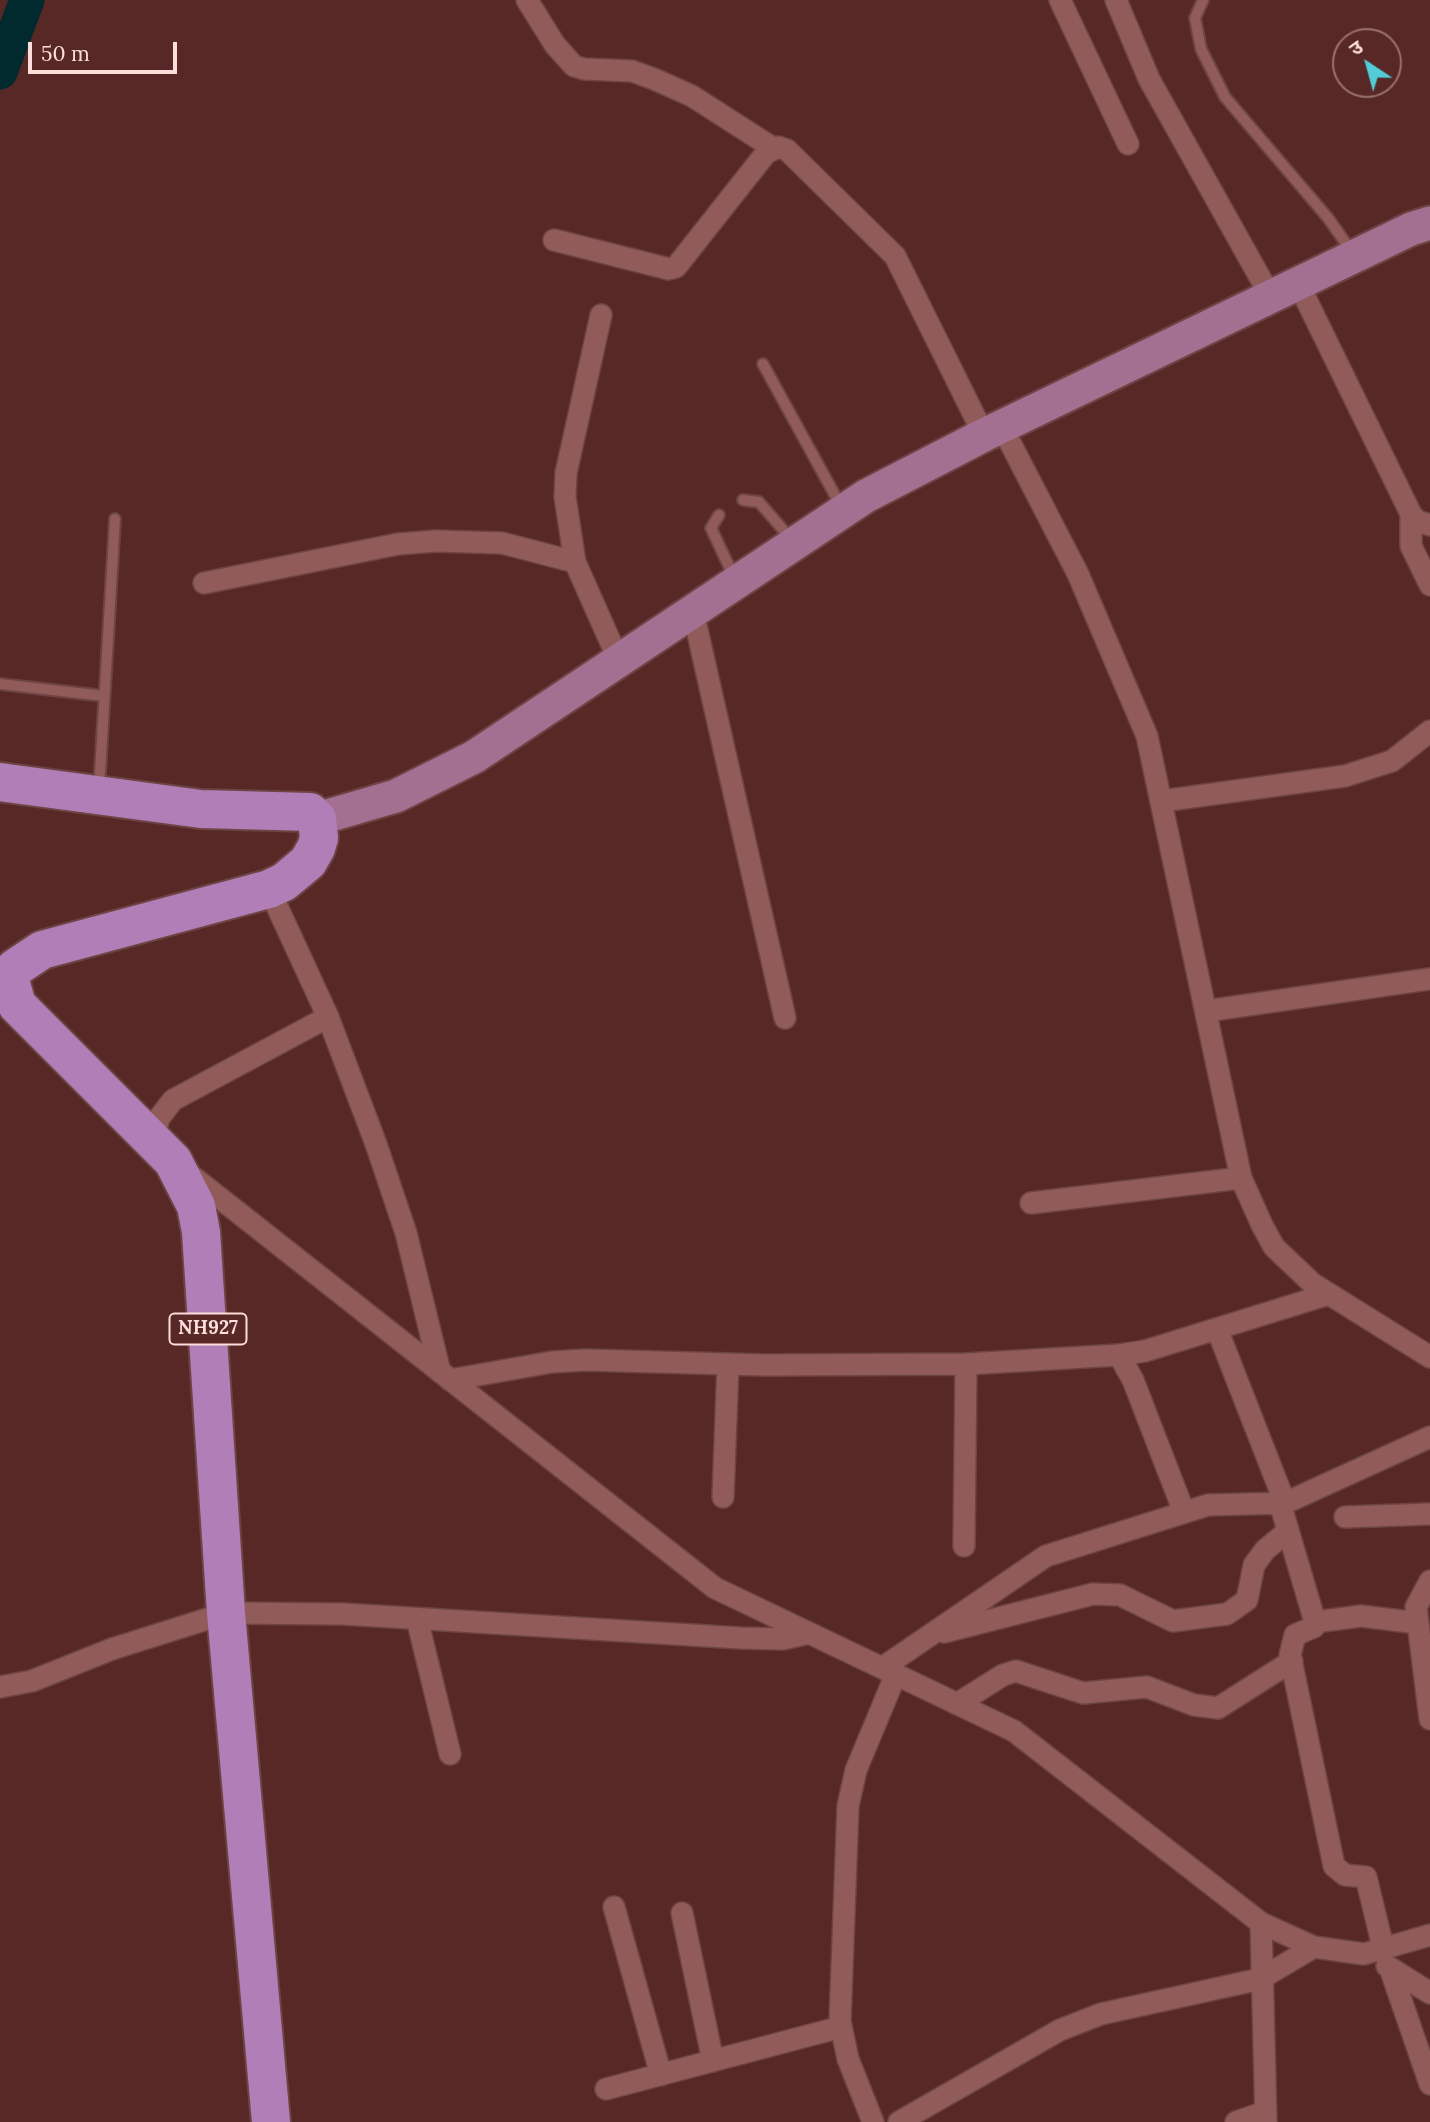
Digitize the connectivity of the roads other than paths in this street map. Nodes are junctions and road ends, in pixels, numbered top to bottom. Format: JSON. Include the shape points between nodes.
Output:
{"nodes":[{"id":1,"x":527,"y":0,"type":"edge"},
{"id":2,"x":1059,"y":0,"type":"edge"},
{"id":3,"x":1116,"y":0,"type":"edge"},
{"id":4,"x":1203,"y":0,"type":"edge"},
{"id":5,"x":1128,"y":144,"type":"dead end"},
{"id":6,"x":773,"y":148,"type":"junction"},
{"id":7,"x":1430,"y":223,"type":"edge"},
{"id":8,"x":554,"y":240,"type":"dead end"},
{"id":9,"x":1355,"y":257,"type":"junction"},
{"id":10,"x":1285,"y":292,"type":"junction"},
{"id":11,"x":601,"y":314,"type":"dead end"},
{"id":12,"x":764,"y":364,"type":"dead end"},
{"id":13,"x":993,"y":431,"type":"junction"},
{"id":14,"x":743,"y":500,"type":"dead end"},
{"id":15,"x":844,"y":511,"type":"junction"},
{"id":16,"x":1411,"y":514,"type":"junction"},
{"id":17,"x":719,"y":516,"type":"dead end"},
{"id":18,"x":115,"y":519,"type":"dead end"},
{"id":19,"x":1430,"y":525,"type":"edge"},
{"id":20,"x":795,"y":543,"type":"junction"},
{"id":21,"x":575,"y":562,"type":"junction"},
{"id":22,"x":736,"y":582,"type":"junction"},
{"id":23,"x":204,"y":583,"type":"dead end"},
{"id":24,"x":1430,"y":585,"type":"edge"},
{"id":25,"x":693,"y":612,"type":"junction"},
{"id":26,"x":619,"y":660,"type":"junction"},
{"id":27,"x":0,"y":684,"type":"edge"},
{"id":28,"x":104,"y":696,"type":"junction"},
{"id":29,"x":1430,"y":731,"type":"edge"},
{"id":30,"x":0,"y":782,"type":"edge"},
{"id":31,"x":99,"y":796,"type":"junction"},
{"id":32,"x":1162,"y":801,"type":"junction"},
{"id":33,"x":317,"y":819,"type":"junction"},
{"id":34,"x":269,"y":889,"type":"junction"},
{"id":35,"x":1430,"y":979,"type":"edge"},
{"id":36,"x":1206,"y":1011,"type":"junction"},
{"id":37,"x":328,"y":1017,"type":"junction"},
{"id":38,"x":785,"y":1018,"type":"dead end"},
{"id":39,"x":163,"y":1151,"type":"junction"},
{"id":40,"x":1241,"y":1178,"type":"junction"},
{"id":41,"x":1031,"y":1203,"type":"dead end"},
{"id":42,"x":1329,"y":1294,"type":"junction"},
{"id":43,"x":1217,"y":1329,"type":"junction"},
{"id":44,"x":1424,"y":1345,"type":"edge"},
{"id":45,"x":1119,"y":1355,"type":"junction"},
{"id":46,"x":727,"y":1364,"type":"junction"},
{"id":47,"x":966,"y":1364,"type":"junction"},
{"id":48,"x":445,"y":1376,"type":"junction"},
{"id":49,"x":1430,"y":1437,"type":"edge"},
{"id":50,"x":723,"y":1497,"type":"dead end"},
{"id":51,"x":1282,"y":1503,"type":"junction"},
{"id":52,"x":1184,"y":1512,"type":"junction"},
{"id":53,"x":1430,"y":1514,"type":"edge"},
{"id":54,"x":1345,"y":1517,"type":"dead end"},
{"id":55,"x":1288,"y":1531,"type":"junction"},
{"id":56,"x":964,"y":1546,"type":"dead end"},
{"id":57,"x":1430,"y":1581,"type":"edge"},
{"id":58,"x":226,"y":1613,"type":"junction"},
{"id":59,"x":417,"y":1619,"type":"junction"},
{"id":60,"x":1315,"y":1622,"type":"junction"},
{"id":61,"x":1419,"y":1623,"type":"junction"},
{"id":62,"x":809,"y":1633,"type":"junction"},
{"id":63,"x":929,"y":1636,"type":"junction"},
{"id":64,"x":1292,"y":1661,"type":"junction"},
{"id":65,"x":889,"y":1671,"type":"junction"},
{"id":66,"x":0,"y":1687,"type":"edge"},
{"id":67,"x":957,"y":1704,"type":"junction"},
{"id":68,"x":1430,"y":1719,"type":"edge"},
{"id":69,"x":450,"y":1754,"type":"dead end"},
{"id":70,"x":614,"y":1907,"type":"dead end"},
{"id":71,"x":682,"y":1913,"type":"dead end"},
{"id":72,"x":1261,"y":1923,"type":"junction"},
{"id":73,"x":1430,"y":1935,"type":"edge"},
{"id":74,"x":1314,"y":1948,"type":"junction"},
{"id":75,"x":1374,"y":1951,"type":"junction"},
{"id":76,"x":1390,"y":1968,"type":"junction"},
{"id":77,"x":1260,"y":1979,"type":"junction"},
{"id":78,"x":1430,"y":1993,"type":"edge"},
{"id":79,"x":841,"y":2027,"type":"junction"},
{"id":80,"x":713,"y":2060,"type":"junction"},
{"id":81,"x":661,"y":2075,"type":"junction"},
{"id":82,"x":1430,"y":2084,"type":"edge"},
{"id":83,"x":606,"y":2089,"type":"dead end"},
{"id":84,"x":1266,"y":2117,"type":"edge"},
{"id":85,"x":271,"y":2122,"type":"edge"},
{"id":86,"x":873,"y":2122,"type":"edge"},
{"id":87,"x":899,"y":2122,"type":"edge"},
{"id":88,"x":1236,"y":2122,"type":"edge"}],
"edges":[{"from":1,"to":6,"type":"street","via":[[574,66],[632,71],[654,79],[703,103]]},
{"from":2,"to":5,"type":"street"},
{"from":3,"to":10,"type":"street","via":[[1149,79]]},
{"from":4,"to":9,"type":"lane","via":[[1195,18],[1201,48],[1225,97],[1328,218]]},
{"from":6,"to":8,"type":"street","via":[[676,267]]},
{"from":6,"to":13,"type":"street","via":[[787,150],[895,256]]},
{"from":7,"to":9,"type":"main road"},
{"from":9,"to":10,"type":"main road"},
{"from":10,"to":13,"type":"main road"},
{"from":10,"to":16,"type":"street"},
{"from":11,"to":21,"type":"street","via":[[566,473]]},
{"from":12,"to":15,"type":"lane"},
{"from":13,"to":15,"type":"main road"},
{"from":13,"to":32,"type":"street","via":[[1078,574],[1147,736]]},
{"from":14,"to":20,"type":"lane","via":[[759,502]]},
{"from":15,"to":20,"type":"main road"},
{"from":16,"to":19,"type":"street"},
{"from":16,"to":24,"type":"street","via":[[1411,546]]},
{"from":17,"to":22,"type":"lane","via":[[711,528]]},
{"from":18,"to":28,"type":"lane"},
{"from":20,"to":22,"type":"main road"},
{"from":21,"to":23,"type":"street","via":[[502,542],[436,541],[398,544]]},
{"from":21,"to":26,"type":"street"},
{"from":22,"to":25,"type":"main road"},
{"from":25,"to":26,"type":"main road"},
{"from":25,"to":38,"type":"street"},
{"from":26,"to":33,"type":"main road","via":[[474,757],[396,796]]},
{"from":27,"to":28,"type":"lane"},
{"from":28,"to":31,"type":"lane"},
{"from":29,"to":32,"type":"street","via":[[1392,761],[1345,776]]},
{"from":30,"to":31,"type":"highway"},
{"from":31,"to":33,"type":"highway","via":[[201,809],[310,812]]},
{"from":32,"to":36,"type":"street"},
{"from":33,"to":34,"type":"highway","number":"NH927","via":[[319,838],[307,862]]},
{"from":34,"to":37,"type":"street"},
{"from":34,"to":39,"type":"highway","number":"NH927","via":[[42,950],[15,968],[10,981],[17,1005]]},
{"from":35,"to":36,"type":"street"},
{"from":36,"to":40,"type":"street"},
{"from":37,"to":39,"type":"street","via":[[173,1100],[159,1118]]},
{"from":37,"to":48,"type":"street","via":[[406,1233]]},
{"from":39,"to":48,"type":"street"},
{"from":39,"to":58,"type":"highway","number":"NH927","via":[[196,1206],[201,1232]]},
{"from":40,"to":41,"type":"street"},
{"from":40,"to":42,"type":"street","via":[[1274,1247]]},
{"from":42,"to":43,"type":"street"},
{"from":42,"to":44,"type":"street"},
{"from":43,"to":45,"type":"street"},
{"from":43,"to":51,"type":"street"},
{"from":45,"to":47,"type":"street"},
{"from":45,"to":52,"type":"street"},
{"from":46,"to":47,"type":"street"},
{"from":46,"to":48,"type":"street","via":[[552,1362]]},
{"from":46,"to":50,"type":"street"},
{"from":47,"to":56,"type":"street"},
{"from":48,"to":62,"type":"street","via":[[715,1588]]},
{"from":49,"to":51,"type":"street"},
{"from":51,"to":52,"type":"street","via":[[1208,1505]]},
{"from":51,"to":55,"type":"street"},
{"from":52,"to":63,"type":"street","via":[[1046,1556]]},
{"from":53,"to":54,"type":"street"},
{"from":55,"to":60,"type":"street"},
{"from":55,"to":63,"type":"street","via":[[1254,1565],[1247,1600],[1227,1614],[1173,1621],[1120,1595],[1093,1594]]},
{"from":57,"to":61,"type":"street","via":[[1416,1607]]},
{"from":58,"to":59,"type":"street"},
{"from":58,"to":66,"type":"street","via":[[112,1649],[32,1681]]},
{"from":58,"to":85,"type":"highway","number":"NH927"},
{"from":59,"to":62,"type":"street","via":[[741,1638],[783,1639]]},
{"from":59,"to":69,"type":"street"},
{"from":60,"to":61,"type":"street","via":[[1361,1616]]},
{"from":60,"to":64,"type":"street","via":[[1314,1627],[1294,1635]]},
{"from":61,"to":68,"type":"street"},
{"from":62,"to":65,"type":"street"},
{"from":63,"to":65,"type":"street"},
{"from":64,"to":67,"type":"street","via":[[1218,1708],[1194,1705],[1147,1687],[1083,1693],[1016,1671]]},
{"from":64,"to":75,"type":"street","via":[[1335,1866],[1345,1875],[1366,1877]]},
{"from":65,"to":67,"type":"street"},
{"from":65,"to":79,"type":"street","via":[[850,1787]]},
{"from":67,"to":72,"type":"street","via":[[1014,1731]]},
{"from":70,"to":81,"type":"street"},
{"from":71,"to":80,"type":"street"},
{"from":72,"to":74,"type":"street"},
{"from":72,"to":77,"type":"street"},
{"from":73,"to":75,"type":"street"},
{"from":74,"to":75,"type":"street"},
{"from":74,"to":77,"type":"street"},
{"from":75,"to":76,"type":"street"},
{"from":76,"to":78,"type":"street"},
{"from":76,"to":82,"type":"street"},
{"from":77,"to":84,"type":"street"},
{"from":77,"to":87,"type":"street","via":[[1101,2014],[1060,2031]]},
{"from":79,"to":80,"type":"street"},
{"from":79,"to":86,"type":"street","via":[[848,2059]]},
{"from":80,"to":81,"type":"street"},
{"from":81,"to":83,"type":"street"},
{"from":84,"to":88,"type":"street"}]}
